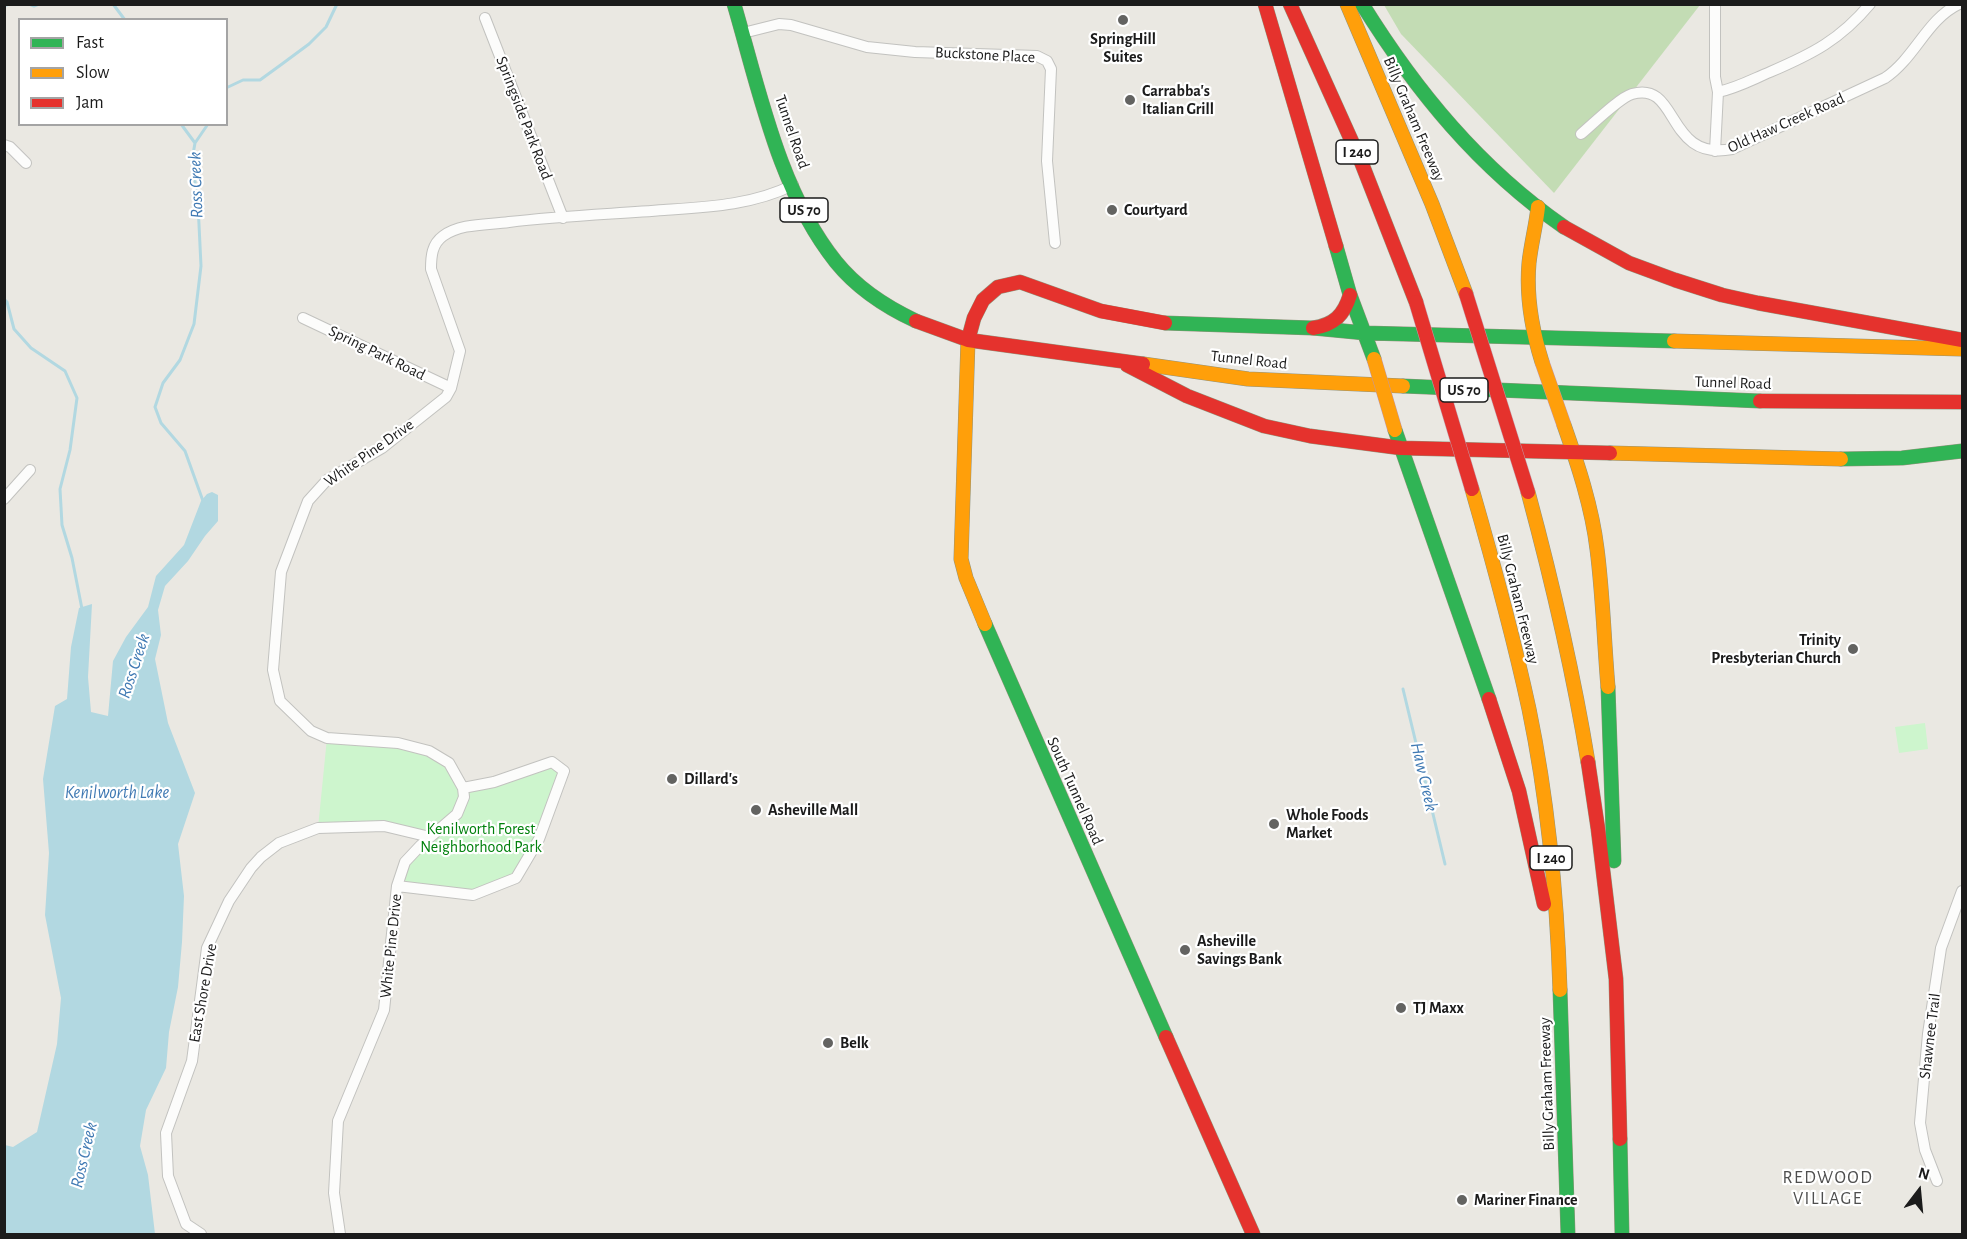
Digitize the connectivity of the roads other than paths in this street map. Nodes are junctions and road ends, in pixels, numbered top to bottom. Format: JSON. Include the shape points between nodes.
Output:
{"nodes":[{"id":1,"x":734,"y":4,"type":"edge"},
{"id":2,"x":1265,"y":4,"type":"edge"},
{"id":3,"x":1290,"y":4,"type":"edge"},
{"id":4,"x":1347,"y":4,"type":"edge"},
{"id":5,"x":1362,"y":4,"type":"edge"},
{"id":6,"x":1715,"y":4,"type":"edge"},
{"id":7,"x":1870,"y":4,"type":"edge"},
{"id":8,"x":1959,"y":4,"type":"edge"},
{"id":9,"x":485,"y":18,"type":"dead end"},
{"id":10,"x":743,"y":33,"type":"junction"},
{"id":11,"x":1718,"y":92,"type":"junction"},
{"id":12,"x":1581,"y":134,"type":"dead end"},
{"id":13,"x":4,"y":145,"type":"edge"},
{"id":14,"x":1715,"y":151,"type":"junction"},
{"id":15,"x":26,"y":163,"type":"dead end"},
{"id":16,"x":793,"y":184,"type":"junction"},
{"id":17,"x":1538,"y":207,"type":"junction"},
{"id":18,"x":563,"y":218,"type":"junction"},
{"id":19,"x":1055,"y":243,"type":"dead end"},
{"id":20,"x":1350,"y":295,"type":"junction"},
{"id":21,"x":303,"y":318,"type":"dead end"},
{"id":22,"x":1312,"y":328,"type":"junction"},
{"id":23,"x":1365,"y":333,"type":"junction"},
{"id":24,"x":1534,"y":337,"type":"junction"},
{"id":25,"x":968,"y":339,"type":"junction"},
{"id":26,"x":1962,"y":340,"type":"edge"},
{"id":27,"x":1962,"y":349,"type":"edge"},
{"id":28,"x":1117,"y":360,"type":"junction"},
{"id":29,"x":451,"y":388,"type":"junction"},
{"id":30,"x":1962,"y":402,"type":"edge"},
{"id":31,"x":1401,"y":448,"type":"junction"},
{"id":32,"x":1962,"y":451,"type":"edge"},
{"id":33,"x":1574,"y":453,"type":"junction"},
{"id":34,"x":30,"y":470,"type":"dead end"},
{"id":35,"x":4,"y":499,"type":"edge"},
{"id":36,"x":464,"y":788,"type":"junction"},
{"id":37,"x":430,"y":837,"type":"junction"},
{"id":38,"x":397,"y":886,"type":"junction"},
{"id":39,"x":1962,"y":891,"type":"edge"},
{"id":40,"x":1616,"y":979,"type":"junction"},
{"id":41,"x":1560,"y":981,"type":"junction"},
{"id":42,"x":1936,"y":1182,"type":"dead end"},
{"id":43,"x":201,"y":1234,"type":"edge"},
{"id":44,"x":340,"y":1234,"type":"edge"},
{"id":45,"x":1253,"y":1234,"type":"edge"},
{"id":46,"x":1568,"y":1234,"type":"edge"},
{"id":47,"x":1622,"y":1234,"type":"edge"}],
"edges":[{"from":1,"to":10,"type":"main road","name":"Tunnel Road","number":"US 70"},
{"from":2,"to":20,"type":"main road"},
{"from":3,"to":41,"type":"main road","name":"Billy Graham Freeway","number":"I 240","bridge":true,"via":[[1362,164],[1416,302],[1503,597],[1529,711],[1549,834]]},
{"from":4,"to":40,"type":"main road","name":"Billy Graham Freeway","bridge":true,"via":[[1466,294],[1528,492],[1553,584],[1579,707]]},
{"from":5,"to":17,"type":"main road","via":[[1412,80],[1447,124],[1497,174]]},
{"from":6,"to":11,"type":"street"},
{"from":7,"to":11,"type":"street","via":[[1831,42],[1800,59]]},
{"from":8,"to":14,"type":"street","name":"Old Haw Creek Road","via":[[1943,14],[1904,63],[1885,78],[1744,145]]},
{"from":9,"to":18,"type":"street","name":"Springside Park Road"},
{"from":10,"to":16,"type":"main road","name":"Tunnel Road","number":"US 70"},
{"from":10,"to":19,"type":"street","name":"Buckstone Place","via":[[779,24],[792,25],[867,47],[1037,56],[1047,60],[1051,69],[1047,161]]},
{"from":11,"to":14,"type":"street"},
{"from":12,"to":14,"type":"street","name":"Old Haw Creek Road","via":[[1624,98],[1642,92],[1658,98],[1691,142]]},
{"from":13,"to":15,"type":"street"},
{"from":16,"to":18,"type":"street","via":[[742,202]]},
{"from":16,"to":25,"type":"main road","name":"Tunnel Road","number":"US 70","via":[[806,215],[836,261],[865,290],[922,324]]},
{"from":17,"to":24,"type":"main road","via":[[1528,292]]},
{"from":17,"to":26,"type":"main road","via":[[1599,248],[1683,283],[1766,304]]},
{"from":18,"to":29,"type":"street","via":[[462,228],[436,244],[431,269],[460,351]]},
{"from":20,"to":22,"type":"main road","via":[[1347,309],[1335,322]]},
{"from":20,"to":23,"type":"main road"},
{"from":21,"to":29,"type":"street","name":"Spring Park Road"},
{"from":22,"to":23,"type":"main road","name":"South Tunnel Road"},
{"from":22,"to":25,"type":"main road","name":"South Tunnel Road","via":[[1174,324],[1128,318],[1020,282],[1009,282],[987,294],[976,309]]},
{"from":23,"to":24,"type":"main road","name":"South Tunnel Road"},
{"from":23,"to":31,"type":"main road","bridge":true},
{"from":24,"to":27,"type":"main road","name":"South Tunnel Road"},
{"from":24,"to":33,"type":"main road","bridge":true},
{"from":25,"to":28,"type":"main road","name":"Tunnel Road","number":"US 70"},
{"from":25,"to":45,"type":"main road","name":"South Tunnel Road","via":[[961,543],[966,578]]},
{"from":28,"to":30,"type":"main road","name":"Tunnel Road","number":"US 70","via":[[1248,379],[1771,401]]},
{"from":28,"to":31,"type":"main road","via":[[1187,396],[1264,426]]},
{"from":29,"to":36,"type":"street","name":"White Pine Drive","via":[[446,397],[382,447],[327,480],[308,501],[281,572],[273,670],[280,701],[311,731],[327,738],[398,743],[429,751],[449,763]]},
{"from":31,"to":33,"type":"main road"},
{"from":31,"to":41,"type":"main road","via":[[1519,791]]},
{"from":32,"to":33,"type":"main road","via":[[1902,458],[1840,459]]},
{"from":33,"to":40,"type":"main road","via":[[1592,520],[1602,591],[1610,713]]},
{"from":34,"to":35,"type":"street"},
{"from":36,"to":37,"type":"street","name":"White Pine Drive","via":[[457,814]]},
{"from":36,"to":38,"type":"street","via":[[552,762],[564,771],[539,839],[516,878],[473,895]]},
{"from":37,"to":38,"type":"street","name":"White Pine Drive","via":[[405,862]]},
{"from":37,"to":43,"type":"street","name":"East Shore Drive","via":[[384,826],[318,828],[279,843],[261,856],[229,901],[207,948],[192,1061],[166,1133],[168,1176],[186,1224]]},
{"from":38,"to":44,"type":"street","name":"White Pine Drive","via":[[384,1010],[338,1121],[334,1193]]},
{"from":39,"to":42,"type":"street","name":"Shawnee Trail","via":[[1941,948],[1920,1123]]},
{"from":40,"to":47,"type":"main road","name":"Billy Graham Freeway"},
{"from":41,"to":46,"type":"main road","name":"Billy Graham Freeway","number":"I 240"}]}
